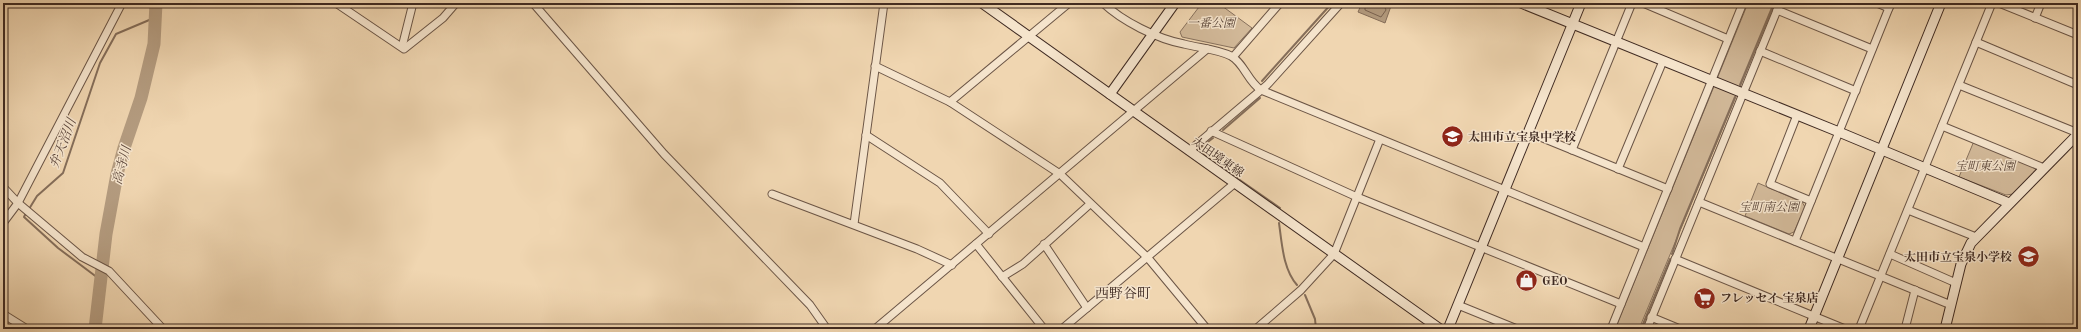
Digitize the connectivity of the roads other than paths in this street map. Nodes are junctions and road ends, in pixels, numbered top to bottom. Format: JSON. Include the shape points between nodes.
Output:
{"nodes":[{"id":1,"x":122,"y":3,"type":"edge"},
{"id":2,"x":336,"y":3,"type":"edge"},
{"id":3,"x":413,"y":3,"type":"edge"},
{"id":4,"x":456,"y":3,"type":"edge"},
{"id":5,"x":533,"y":3,"type":"edge"},
{"id":6,"x":884,"y":3,"type":"edge"},
{"id":7,"x":982,"y":3,"type":"edge"},
{"id":8,"x":1069,"y":3,"type":"edge"},
{"id":9,"x":1103,"y":3,"type":"edge"},
{"id":10,"x":1176,"y":3,"type":"edge"},
{"id":11,"x":1280,"y":3,"type":"edge"},
{"id":12,"x":1341,"y":3,"type":"edge"},
{"id":13,"x":1521,"y":3,"type":"edge"},
{"id":14,"x":1581,"y":3,"type":"edge"},
{"id":15,"x":1632,"y":3,"type":"edge"},
{"id":16,"x":1643,"y":3,"type":"edge"},
{"id":17,"x":1743,"y":3,"type":"edge"},
{"id":18,"x":1780,"y":3,"type":"edge"},
{"id":19,"x":1877,"y":3,"type":"edge"},
{"id":20,"x":1942,"y":3,"type":"edge"},
{"id":21,"x":1992,"y":3,"type":"edge"},
{"id":22,"x":1999,"y":3,"type":"edge"},
{"id":23,"x":2041,"y":3,"type":"edge"},
{"id":24,"x":1890,"y":5,"type":"edge"},
{"id":25,"x":1778,"y":10,"type":"junction"},
{"id":26,"x":2035,"y":18,"type":"junction"},
{"id":27,"x":1573,"y":24,"type":"junction"},
{"id":28,"x":1155,"y":30,"type":"junction"},
{"id":29,"x":2078,"y":35,"type":"edge"},
{"id":30,"x":1030,"y":36,"type":"junction"},
{"id":31,"x":1728,"y":39,"type":"junction"},
{"id":32,"x":1616,"y":42,"type":"junction"},
{"id":33,"x":1976,"y":42,"type":"junction"},
{"id":34,"x":402,"y":47,"type":"junction"},
{"id":35,"x":1207,"y":49,"type":"junction"},
{"id":36,"x":1872,"y":49,"type":"junction"},
{"id":37,"x":1760,"y":51,"type":"junction"},
{"id":38,"x":1233,"y":57,"type":"junction"},
{"id":39,"x":1663,"y":61,"type":"junction"},
{"id":40,"x":875,"y":66,"type":"junction"},
{"id":41,"x":1711,"y":81,"type":"junction"},
{"id":42,"x":1959,"y":84,"type":"junction"},
{"id":43,"x":2078,"y":85,"type":"edge"},
{"id":44,"x":1261,"y":90,"type":"junction"},
{"id":45,"x":1856,"y":90,"type":"junction"},
{"id":46,"x":1110,"y":94,"type":"junction"},
{"id":47,"x":1743,"y":94,"type":"junction"},
{"id":48,"x":950,"y":102,"type":"junction"},
{"id":49,"x":1134,"y":111,"type":"junction"},
{"id":50,"x":1797,"y":115,"type":"junction"},
{"id":51,"x":1942,"y":126,"type":"junction"},
{"id":52,"x":1211,"y":131,"type":"junction"},
{"id":53,"x":1528,"y":132,"type":"junction"},
{"id":54,"x":1839,"y":132,"type":"junction"},
{"id":55,"x":2078,"y":134,"type":"edge"},
{"id":56,"x":866,"y":135,"type":"junction"},
{"id":57,"x":1380,"y":139,"type":"junction"},
{"id":58,"x":1572,"y":150,"type":"junction"},
{"id":59,"x":1883,"y":150,"type":"junction"},
{"id":60,"x":1189,"y":151,"type":"junction"},
{"id":61,"x":1925,"y":168,"type":"junction"},
{"id":62,"x":2044,"y":168,"type":"junction"},
{"id":63,"x":1618,"y":169,"type":"junction"},
{"id":64,"x":1060,"y":174,"type":"junction"},
{"id":65,"x":1234,"y":183,"type":"junction"},
{"id":66,"x":3,"y":187,"type":"edge"},
{"id":67,"x":1505,"y":189,"type":"junction"},
{"id":68,"x":1668,"y":189,"type":"junction"},
{"id":69,"x":772,"y":194,"type":"dead end"},
{"id":70,"x":1357,"y":197,"type":"junction"},
{"id":71,"x":1811,"y":201,"type":"junction"},
{"id":72,"x":1698,"y":202,"type":"junction"},
{"id":73,"x":18,"y":203,"type":"junction"},
{"id":74,"x":2009,"y":203,"type":"junction"},
{"id":75,"x":1090,"y":204,"type":"junction"},
{"id":76,"x":1908,"y":210,"type":"junction"},
{"id":77,"x":3,"y":223,"type":"edge"},
{"id":78,"x":854,"y":224,"type":"junction"},
{"id":79,"x":989,"y":234,"type":"junction"},
{"id":80,"x":1976,"y":238,"type":"junction"},
{"id":81,"x":1795,"y":241,"type":"junction"},
{"id":82,"x":976,"y":244,"type":"junction"},
{"id":83,"x":1044,"y":244,"type":"junction"},
{"id":84,"x":1481,"y":247,"type":"junction"},
{"id":85,"x":1644,"y":247,"type":"junction"},
{"id":86,"x":1334,"y":254,"type":"junction"},
{"id":87,"x":1890,"y":254,"type":"junction"},
{"id":88,"x":1148,"y":258,"type":"junction"},
{"id":89,"x":1675,"y":259,"type":"junction"},
{"id":90,"x":1838,"y":259,"type":"junction"},
{"id":91,"x":952,"y":265,"type":"junction"},
{"id":92,"x":1881,"y":276,"type":"junction"},
{"id":93,"x":1002,"y":277,"type":"junction"},
{"id":94,"x":1956,"y":282,"type":"junction"},
{"id":95,"x":1915,"y":290,"type":"junction"},
{"id":96,"x":1621,"y":304,"type":"junction"},
{"id":97,"x":1458,"y":305,"type":"junction"},
{"id":98,"x":1951,"y":305,"type":"junction"},
{"id":99,"x":1087,"y":308,"type":"junction"},
{"id":100,"x":3,"y":314,"type":"edge"},
{"id":101,"x":1814,"y":316,"type":"junction"},
{"id":102,"x":1651,"y":317,"type":"junction"},
{"id":103,"x":879,"y":328,"type":"edge"},
{"id":104,"x":27,"y":329,"type":"edge"},
{"id":105,"x":163,"y":329,"type":"edge"},
{"id":106,"x":827,"y":329,"type":"edge"},
{"id":107,"x":1044,"y":329,"type":"edge"},
{"id":108,"x":1062,"y":329,"type":"edge"},
{"id":109,"x":1207,"y":329,"type":"edge"},
{"id":110,"x":1256,"y":329,"type":"edge"},
{"id":111,"x":1440,"y":329,"type":"edge"},
{"id":112,"x":1448,"y":329,"type":"edge"},
{"id":113,"x":1517,"y":329,"type":"edge"},
{"id":114,"x":1610,"y":329,"type":"edge"},
{"id":115,"x":1647,"y":329,"type":"edge"},
{"id":116,"x":1680,"y":329,"type":"edge"},
{"id":117,"x":1809,"y":329,"type":"edge"},
{"id":118,"x":1845,"y":329,"type":"edge"},
{"id":119,"x":1859,"y":329,"type":"edge"},
{"id":120,"x":1905,"y":329,"type":"edge"},
{"id":121,"x":1945,"y":329,"type":"edge"}],
"edges":[{"from":1,"to":73,"type":"street"},
{"from":2,"to":34,"type":"street"},
{"from":3,"to":34,"type":"street"},
{"from":4,"to":34,"type":"street","via":[[404,49]]},
{"from":5,"to":106,"type":"street","via":[[664,154],[810,305]]},
{"from":6,"to":40,"type":"street"},
{"from":7,"to":30,"type":"street","name":"太田境東線"},
{"from":8,"to":30,"type":"street"},
{"from":9,"to":28,"type":"street","via":[[1116,15]]},
{"from":10,"to":28,"type":"street"},
{"from":11,"to":38,"type":"street"},
{"from":12,"to":44,"type":"street","via":[[1296,55]]},
{"from":13,"to":27,"type":"street"},
{"from":14,"to":27,"type":"street"},
{"from":15,"to":32,"type":"street"},
{"from":16,"to":31,"type":"street"},
{"from":17,"to":31,"type":"street"},
{"from":18,"to":25,"type":"street"},
{"from":19,"to":24,"type":"street"},
{"from":20,"to":59,"type":"street"},
{"from":21,"to":33,"type":"street"},
{"from":22,"to":26,"type":"street"},
{"from":23,"to":26,"type":"street"},
{"from":24,"to":36,"type":"street"},
{"from":25,"to":36,"type":"street"},
{"from":25,"to":37,"type":"street"},
{"from":26,"to":29,"type":"street"},
{"from":27,"to":32,"type":"street"},
{"from":27,"to":53,"type":"street"},
{"from":28,"to":35,"type":"street","via":[[1181,44]]},
{"from":28,"to":46,"type":"street"},
{"from":30,"to":46,"type":"street","name":"太田境東線"},
{"from":30,"to":48,"type":"street"},
{"from":31,"to":41,"type":"street"},
{"from":32,"to":39,"type":"street"},
{"from":32,"to":58,"type":"street"},
{"from":33,"to":42,"type":"street"},
{"from":33,"to":43,"type":"street"},
{"from":35,"to":38,"type":"street"},
{"from":35,"to":49,"type":"street"},
{"from":36,"to":45,"type":"street"},
{"from":37,"to":45,"type":"street"},
{"from":37,"to":47,"type":"street"},
{"from":38,"to":44,"type":"street","via":[[1254,86]]},
{"from":39,"to":41,"type":"street"},
{"from":39,"to":63,"type":"street"},
{"from":40,"to":48,"type":"street"},
{"from":40,"to":56,"type":"street"},
{"from":41,"to":47,"type":"street"},
{"from":41,"to":68,"type":"street"},
{"from":42,"to":51,"type":"street"},
{"from":42,"to":55,"type":"street"},
{"from":44,"to":52,"type":"street"},
{"from":44,"to":57,"type":"street"},
{"from":45,"to":54,"type":"street"},
{"from":46,"to":49,"type":"street","name":"太田境東線"},
{"from":47,"to":50,"type":"street"},
{"from":47,"to":72,"type":"street"},
{"from":48,"to":64,"type":"street"},
{"from":49,"to":60,"type":"street","name":"太田境東線"},
{"from":49,"to":64,"type":"street"},
{"from":50,"to":54,"type":"street"},
{"from":50,"to":71,"type":"street","via":[[1770,184]]},
{"from":51,"to":61,"type":"street"},
{"from":51,"to":62,"type":"street"},
{"from":52,"to":60,"type":"street"},
{"from":52,"to":70,"type":"street"},
{"from":53,"to":58,"type":"street"},
{"from":53,"to":67,"type":"street"},
{"from":54,"to":59,"type":"street"},
{"from":54,"to":71,"type":"street"},
{"from":55,"to":62,"type":"street"},
{"from":56,"to":78,"type":"street"},
{"from":56,"to":79,"type":"street","via":[[940,183]]},
{"from":57,"to":67,"type":"street"},
{"from":57,"to":70,"type":"street"},
{"from":58,"to":63,"type":"street"},
{"from":59,"to":61,"type":"street"},
{"from":59,"to":90,"type":"street"},
{"from":60,"to":65,"type":"street","name":"太田境東線"},
{"from":61,"to":74,"type":"street"},
{"from":61,"to":76,"type":"street"},
{"from":62,"to":74,"type":"street"},
{"from":63,"to":68,"type":"street"},
{"from":64,"to":75,"type":"street"},
{"from":64,"to":79,"type":"street"},
{"from":65,"to":86,"type":"street","name":"太田境東線"},
{"from":65,"to":88,"type":"street"},
{"from":66,"to":73,"type":"street"},
{"from":67,"to":84,"type":"street"},
{"from":67,"to":85,"type":"street"},
{"from":68,"to":85,"type":"street"},
{"from":69,"to":78,"type":"street"},
{"from":70,"to":84,"type":"street"},
{"from":70,"to":86,"type":"street"},
{"from":71,"to":81,"type":"street"},
{"from":72,"to":81,"type":"street"},
{"from":72,"to":89,"type":"street"},
{"from":73,"to":77,"type":"street"},
{"from":73,"to":105,"type":"street","via":[[82,257],[109,271]]},
{"from":74,"to":80,"type":"street"},
{"from":75,"to":83,"type":"street"},
{"from":75,"to":88,"type":"street"},
{"from":76,"to":80,"type":"street"},
{"from":76,"to":87,"type":"street"},
{"from":78,"to":91,"type":"street"},
{"from":79,"to":82,"type":"street"},
{"from":80,"to":94,"type":"street","via":[[1965,253]]},
{"from":81,"to":90,"type":"street"},
{"from":82,"to":91,"type":"street"},
{"from":82,"to":93,"type":"street"},
{"from":83,"to":93,"type":"street","via":[[1022,264]]},
{"from":83,"to":99,"type":"street"},
{"from":84,"to":96,"type":"street"},
{"from":84,"to":97,"type":"street"},
{"from":85,"to":96,"type":"street"},
{"from":86,"to":110,"type":"street","via":[[1301,290]]},
{"from":86,"to":111,"type":"street","name":"太田境東線"},
{"from":87,"to":92,"type":"street"},
{"from":87,"to":94,"type":"street"},
{"from":88,"to":99,"type":"street"},
{"from":88,"to":109,"type":"street"},
{"from":89,"to":101,"type":"street"},
{"from":89,"to":102,"type":"street"},
{"from":90,"to":92,"type":"street"},
{"from":90,"to":101,"type":"street"},
{"from":91,"to":103,"type":"street"},
{"from":92,"to":95,"type":"street"},
{"from":92,"to":119,"type":"street"},
{"from":93,"to":107,"type":"street"},
{"from":94,"to":98,"type":"street"},
{"from":95,"to":98,"type":"street"},
{"from":95,"to":120,"type":"street"},
{"from":96,"to":114,"type":"street"},
{"from":97,"to":112,"type":"street"},
{"from":97,"to":113,"type":"street"},
{"from":98,"to":121,"type":"street"},
{"from":99,"to":108,"type":"street"},
{"from":100,"to":104,"type":"street"},
{"from":101,"to":117,"type":"street"},
{"from":101,"to":118,"type":"street"},
{"from":102,"to":115,"type":"street"},
{"from":102,"to":116,"type":"street"}]}
